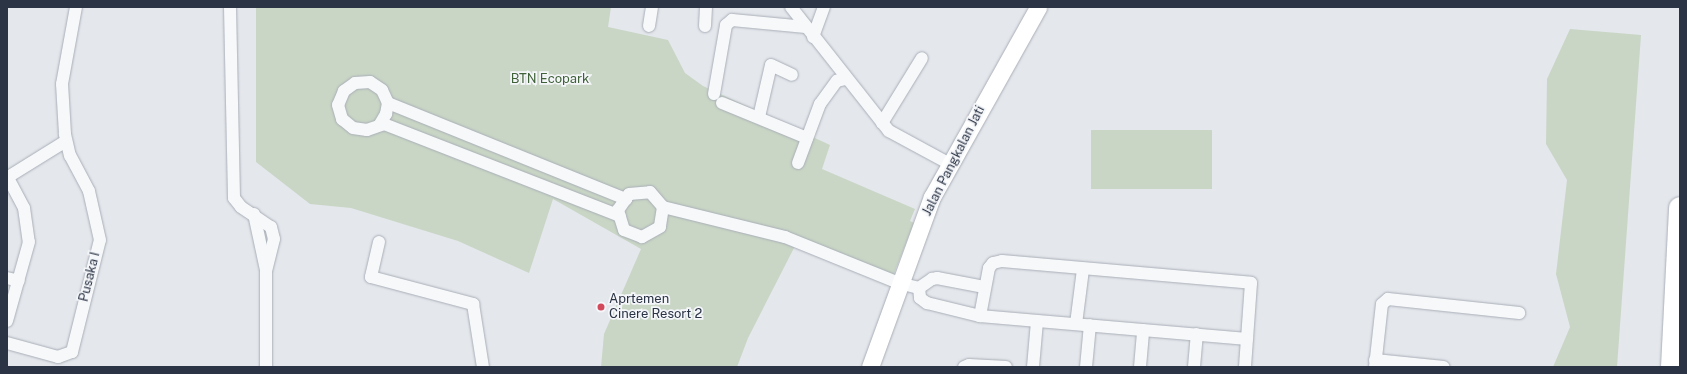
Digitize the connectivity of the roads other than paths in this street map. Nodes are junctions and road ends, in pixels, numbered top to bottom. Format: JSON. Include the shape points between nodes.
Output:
{"nodes":[{"id":1,"x":76,"y":7,"type":"edge"},
{"id":2,"x":230,"y":7,"type":"edge"},
{"id":3,"x":652,"y":7,"type":"edge"},
{"id":4,"x":706,"y":7,"type":"edge"},
{"id":5,"x":791,"y":7,"type":"edge"},
{"id":6,"x":824,"y":7,"type":"edge"},
{"id":7,"x":1038,"y":7,"type":"edge"},
{"id":8,"x":649,"y":26,"type":"dead end"},
{"id":9,"x":705,"y":26,"type":"dead end"},
{"id":10,"x":809,"y":32,"type":"junction"},
{"id":11,"x":922,"y":58,"type":"dead end"},
{"id":12,"x":792,"y":75,"type":"dead end"},
{"id":13,"x":846,"y":79,"type":"junction"},
{"id":14,"x":388,"y":103,"type":"junction"},
{"id":15,"x":760,"y":117,"type":"junction"},
{"id":16,"x":882,"y":123,"type":"junction"},
{"id":17,"x":380,"y":124,"type":"junction"},
{"id":18,"x":66,"y":138,"type":"junction"},
{"id":19,"x":807,"y":138,"type":"junction"},
{"id":20,"x":798,"y":163,"type":"dead end"},
{"id":21,"x":950,"y":164,"type":"junction"},
{"id":22,"x":7,"y":174,"type":"edge"},
{"id":23,"x":584,"y":182,"type":"junction"},
{"id":24,"x":577,"y":199,"type":"junction"},
{"id":25,"x":626,"y":199,"type":"junction"},
{"id":26,"x":663,"y":207,"type":"junction"},
{"id":27,"x":1680,"y":208,"type":"edge"},
{"id":28,"x":254,"y":214,"type":"junction"},
{"id":29,"x":620,"y":216,"type":"junction"},
{"id":30,"x":379,"y":242,"type":"dead end"},
{"id":31,"x":1082,"y":268,"type":"junction"},
{"id":32,"x":266,"y":271,"type":"junction"},
{"id":33,"x":7,"y":278,"type":"edge"},
{"id":34,"x":19,"y":281,"type":"junction"},
{"id":35,"x":900,"y":283,"type":"junction"},
{"id":36,"x":984,"y":287,"type":"junction"},
{"id":37,"x":919,"y":288,"type":"junction"},
{"id":38,"x":1519,"y":313,"type":"dead end"},
{"id":39,"x":980,"y":316,"type":"junction"},
{"id":40,"x":7,"y":321,"type":"edge"},
{"id":41,"x":1037,"y":321,"type":"junction"},
{"id":42,"x":1076,"y":324,"type":"junction"},
{"id":43,"x":1090,"y":325,"type":"junction"},
{"id":44,"x":1143,"y":330,"type":"junction"},
{"id":45,"x":1198,"y":334,"type":"junction"},
{"id":46,"x":1247,"y":339,"type":"junction"},
{"id":47,"x":7,"y":343,"type":"edge"},
{"id":48,"x":1375,"y":364,"type":"edge"},
{"id":49,"x":266,"y":367,"type":"edge"},
{"id":50,"x":483,"y":367,"type":"edge"},
{"id":51,"x":870,"y":367,"type":"edge"},
{"id":52,"x":964,"y":367,"type":"edge"},
{"id":53,"x":1006,"y":367,"type":"edge"},
{"id":54,"x":1033,"y":367,"type":"edge"},
{"id":55,"x":1086,"y":367,"type":"edge"},
{"id":56,"x":1140,"y":367,"type":"edge"},
{"id":57,"x":1194,"y":367,"type":"edge"},
{"id":58,"x":1245,"y":367,"type":"edge"},
{"id":59,"x":1444,"y":367,"type":"edge"},
{"id":60,"x":1672,"y":367,"type":"edge"}],
"edges":[{"from":1,"to":18,"type":"street","via":[[62,84]]},
{"from":2,"to":28,"type":"street","via":[[234,198],[241,207]]},
{"from":3,"to":8,"type":"street"},
{"from":4,"to":9,"type":"street"},
{"from":5,"to":10,"type":"street"},
{"from":6,"to":10,"type":"street"},
{"from":7,"to":21,"type":"main road","name":"Jalan Pangkalan Jati"},
{"from":10,"to":13,"type":"street"},
{"from":10,"to":15,"type":"street","via":[[732,20],[726,25],[718,98]]},
{"from":11,"to":16,"type":"street"},
{"from":12,"to":15,"type":"street","via":[[771,65]]},
{"from":13,"to":16,"type":"street"},
{"from":13,"to":19,"type":"street","via":[[837,81],[820,104]]},
{"from":14,"to":17,"type":"street","via":[[386,114]]},
{"from":14,"to":17,"type":"street","via":[[382,90],[370,82],[362,82],[355,83],[344,91],[338,105],[342,119],[353,128],[367,130]]},
{"from":14,"to":23,"type":"street"},
{"from":15,"to":19,"type":"street"},
{"from":16,"to":21,"type":"street","via":[[898,137]]},
{"from":17,"to":24,"type":"street"},
{"from":18,"to":22,"type":"street"},
{"from":18,"to":47,"type":"street","name":"Pusaka I","via":[[70,156],[90,191],[100,240],[72,352],[58,357]]},
{"from":19,"to":20,"type":"street"},
{"from":21,"to":35,"type":"main road","name":"Jalan Pangkalan Jati","via":[[932,197]]},
{"from":22,"to":34,"type":"street","via":[[24,208],[29,228],[29,242]]},
{"from":23,"to":24,"type":"street"},
{"from":23,"to":25,"type":"street"},
{"from":24,"to":29,"type":"street"},
{"from":25,"to":26,"type":"street","via":[[629,194],[650,192]]},
{"from":25,"to":29,"type":"street","via":[[618,210]]},
{"from":26,"to":29,"type":"street","via":[[660,227],[642,237],[624,230]]},
{"from":26,"to":35,"type":"street","via":[[785,237]]},
{"from":27,"to":60,"type":"highway"},
{"from":28,"to":32,"type":"street"},
{"from":28,"to":32,"type":"street","via":[[271,227],[274,239]]},
{"from":30,"to":50,"type":"street","via":[[372,277],[473,304]]},
{"from":31,"to":36,"type":"street","via":[[1002,261],[994,263],[989,268]]},
{"from":31,"to":42,"type":"street"},
{"from":31,"to":46,"type":"street","via":[[1251,283]]},
{"from":32,"to":49,"type":"street"},
{"from":33,"to":34,"type":"street"},
{"from":34,"to":40,"type":"street"},
{"from":35,"to":37,"type":"street"},
{"from":35,"to":51,"type":"main road","name":"Jalan Pangkalan Jati"},
{"from":36,"to":37,"type":"street","via":[[937,278]]},
{"from":36,"to":39,"type":"street"},
{"from":37,"to":39,"type":"street","via":[[920,298],[927,303]]},
{"from":38,"to":48,"type":"street","via":[[1388,299],[1382,304]]},
{"from":39,"to":41,"type":"street"},
{"from":41,"to":42,"type":"street"},
{"from":41,"to":54,"type":"street"},
{"from":42,"to":43,"type":"street"},
{"from":43,"to":44,"type":"street"},
{"from":43,"to":55,"type":"street"},
{"from":44,"to":45,"type":"street"},
{"from":44,"to":56,"type":"street"},
{"from":45,"to":46,"type":"street"},
{"from":45,"to":57,"type":"street"},
{"from":46,"to":58,"type":"street"},
{"from":48,"to":59,"type":"street"},
{"from":52,"to":53,"type":"street"}]}
